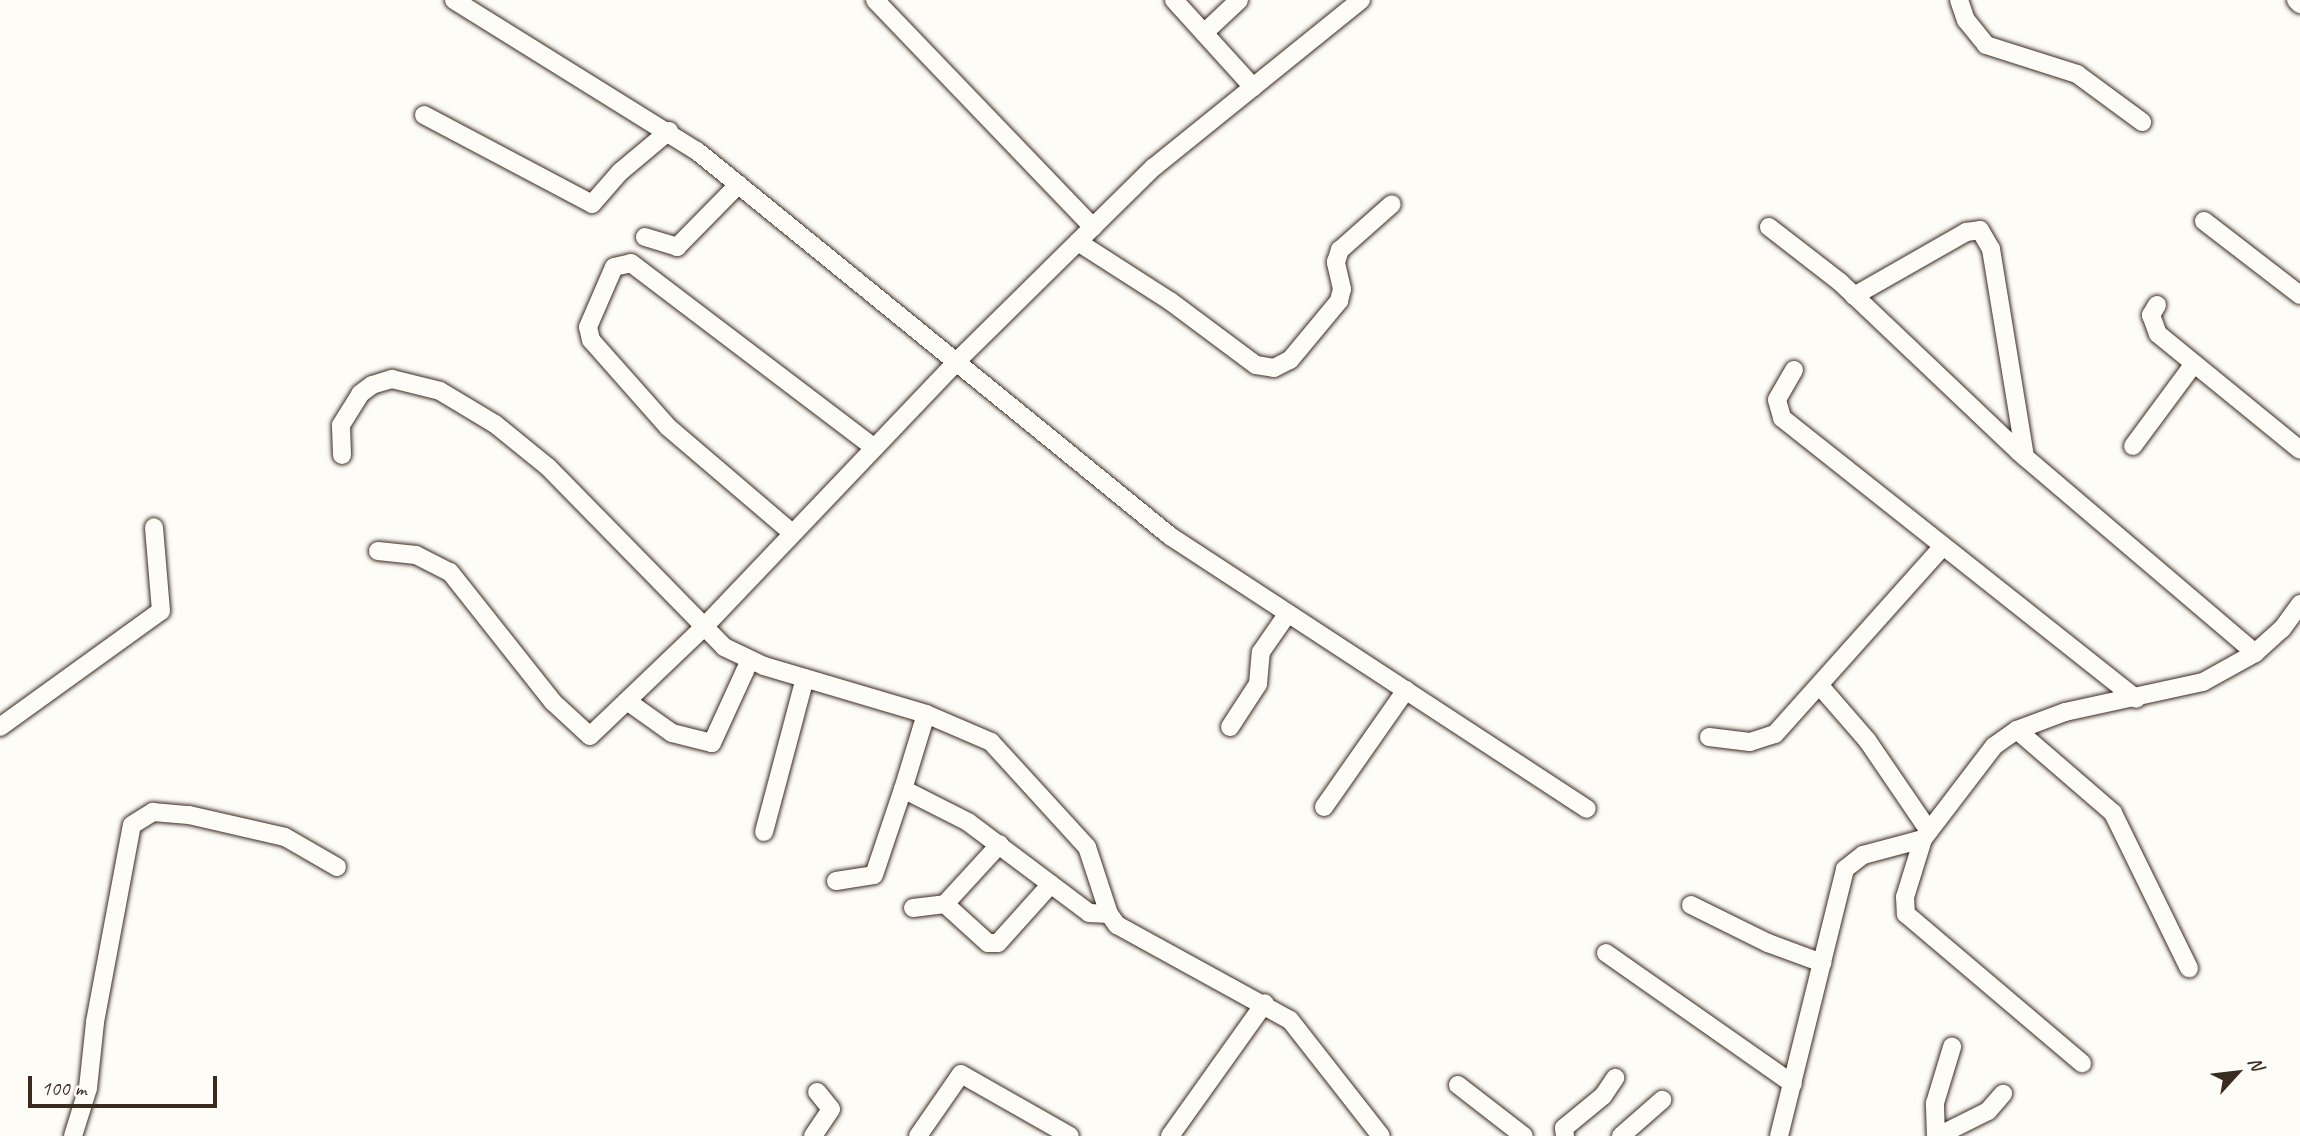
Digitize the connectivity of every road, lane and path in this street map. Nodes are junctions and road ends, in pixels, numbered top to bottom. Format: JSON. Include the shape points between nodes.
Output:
{"nodes":[{"id":1,"x":454,"y":0,"type":"edge"},
{"id":2,"x":875,"y":0,"type":"edge"},
{"id":3,"x":1174,"y":0,"type":"edge"},
{"id":4,"x":1239,"y":0,"type":"edge"},
{"id":5,"x":1361,"y":0,"type":"edge"},
{"id":6,"x":1959,"y":0,"type":"edge"},
{"id":7,"x":2296,"y":0,"type":"edge"},
{"id":8,"x":2300,"y":4,"type":"edge"},
{"id":9,"x":1204,"y":33,"type":"junction"},
{"id":10,"x":1253,"y":87,"type":"junction"},
{"id":11,"x":424,"y":115,"type":"dead end"},
{"id":12,"x":2142,"y":122,"type":"dead end"},
{"id":13,"x":669,"y":131,"type":"junction"},
{"id":14,"x":738,"y":184,"type":"junction"},
{"id":15,"x":1392,"y":204,"type":"dead end"},
{"id":16,"x":2204,"y":221,"type":"dead end"},
{"id":17,"x":1093,"y":227,"type":"junction"},
{"id":18,"x":1769,"y":227,"type":"dead end"},
{"id":19,"x":645,"y":237,"type":"dead end"},
{"id":20,"x":1078,"y":242,"type":"junction"},
{"id":21,"x":2300,"y":295,"type":"edge"},
{"id":22,"x":1854,"y":296,"type":"junction"},
{"id":23,"x":2157,"y":305,"type":"dead end"},
{"id":24,"x":957,"y":361,"type":"junction"},
{"id":25,"x":2193,"y":365,"type":"junction"},
{"id":26,"x":1794,"y":370,"type":"dead end"},
{"id":27,"x":2133,"y":446,"type":"dead end"},
{"id":28,"x":873,"y":447,"type":"junction"},
{"id":29,"x":2300,"y":450,"type":"edge"},
{"id":30,"x":342,"y":455,"type":"dead end"},
{"id":31,"x":2025,"y":457,"type":"junction"},
{"id":32,"x":154,"y":527,"type":"dead end"},
{"id":33,"x":791,"y":533,"type":"junction"},
{"id":34,"x":1943,"y":546,"type":"junction"},
{"id":35,"x":378,"y":551,"type":"dead end"},
{"id":36,"x":2300,"y":604,"type":"edge"},
{"id":37,"x":1288,"y":613,"type":"junction"},
{"id":38,"x":704,"y":627,"type":"junction"},
{"id":39,"x":2255,"y":653,"type":"junction"},
{"id":40,"x":750,"y":660,"type":"junction"},
{"id":41,"x":806,"y":678,"type":"junction"},
{"id":42,"x":1820,"y":686,"type":"junction"},
{"id":43,"x":1406,"y":690,"type":"junction"},
{"id":44,"x":2136,"y":699,"type":"junction"},
{"id":45,"x":627,"y":701,"type":"junction"},
{"id":46,"x":926,"y":714,"type":"junction"},
{"id":47,"x":0,"y":727,"type":"edge"},
{"id":48,"x":1230,"y":727,"type":"dead end"},
{"id":49,"x":2017,"y":730,"type":"junction"},
{"id":50,"x":1709,"y":737,"type":"dead end"},
{"id":51,"x":903,"y":789,"type":"junction"},
{"id":52,"x":1324,"y":807,"type":"dead end"},
{"id":53,"x":1587,"y":809,"type":"dead end"},
{"id":54,"x":764,"y":832,"type":"dead end"},
{"id":55,"x":1926,"y":835,"type":"junction"},
{"id":56,"x":1000,"y":845,"type":"junction"},
{"id":57,"x":337,"y":867,"type":"dead end"},
{"id":58,"x":836,"y":881,"type":"dead end"},
{"id":59,"x":1051,"y":884,"type":"junction"},
{"id":60,"x":945,"y":904,"type":"junction"},
{"id":61,"x":1691,"y":905,"type":"dead end"},
{"id":62,"x":913,"y":908,"type":"dead end"},
{"id":63,"x":1109,"y":914,"type":"junction"},
{"id":64,"x":1606,"y":953,"type":"dead end"},
{"id":65,"x":1822,"y":963,"type":"junction"},
{"id":66,"x":2189,"y":968,"type":"dead end"},
{"id":67,"x":1265,"y":1003,"type":"junction"},
{"id":68,"x":1952,"y":1047,"type":"dead end"},
{"id":69,"x":2082,"y":1063,"type":"dead end"},
{"id":70,"x":1615,"y":1078,"type":"dead end"},
{"id":71,"x":1793,"y":1084,"type":"junction"},
{"id":72,"x":1458,"y":1085,"type":"dead end"},
{"id":73,"x":817,"y":1092,"type":"dead end"},
{"id":74,"x":2003,"y":1094,"type":"dead end"},
{"id":75,"x":1662,"y":1100,"type":"dead end"},
{"id":76,"x":74,"y":1136,"type":"edge"},
{"id":77,"x":813,"y":1136,"type":"edge"},
{"id":78,"x":918,"y":1136,"type":"edge"},
{"id":79,"x":1070,"y":1136,"type":"edge"},
{"id":80,"x":1170,"y":1136,"type":"edge"},
{"id":81,"x":1381,"y":1136,"type":"edge"},
{"id":82,"x":1524,"y":1136,"type":"edge"},
{"id":83,"x":1565,"y":1136,"type":"edge"},
{"id":84,"x":1621,"y":1136,"type":"edge"},
{"id":85,"x":1780,"y":1136,"type":"edge"},
{"id":86,"x":1937,"y":1136,"type":"edge"}],
"edges":[{"from":1,"to":13,"type":"street"},
{"from":2,"to":17,"type":"street"},
{"from":3,"to":9,"type":"street"},
{"from":4,"to":9,"type":"street"},
{"from":5,"to":10,"type":"street"},
{"from":6,"to":12,"type":"street","via":[[1966,20],[1986,45],[2077,74]]},
{"from":7,"to":8,"type":"street"},
{"from":9,"to":10,"type":"street"},
{"from":10,"to":17,"type":"street","via":[[1154,167]]},
{"from":11,"to":13,"type":"street","via":[[592,204],[620,172]]},
{"from":13,"to":14,"type":"street"},
{"from":14,"to":19,"type":"street","via":[[677,247]]},
{"from":14,"to":24,"type":"street"},
{"from":15,"to":20,"type":"street","via":[[1337,255],[1342,289],[1333,312],[1290,360],[1274,368],[1256,365],[1170,301]]},
{"from":16,"to":21,"type":"street"},
{"from":17,"to":20,"type":"street"},
{"from":18,"to":22,"type":"street"},
{"from":20,"to":24,"type":"street"},
{"from":22,"to":31,"type":"street"},
{"from":22,"to":31,"type":"street","via":[[1966,232],[1980,230],[1991,249]]},
{"from":23,"to":25,"type":"street","via":[[2151,315],[2153,327]]},
{"from":24,"to":28,"type":"street"},
{"from":24,"to":37,"type":"street","via":[[1160,528]]},
{"from":25,"to":27,"type":"street"},
{"from":25,"to":29,"type":"street"},
{"from":26,"to":34,"type":"street","via":[[1777,401],[1782,418]]},
{"from":28,"to":33,"type":"street"},
{"from":28,"to":33,"type":"street","via":[[631,263],[614,267],[588,327],[591,340],[668,427]]},
{"from":30,"to":38,"type":"street","via":[[341,425],[359,394],[372,385],[392,379],[440,391],[495,424],[537,458]]},
{"from":31,"to":39,"type":"street"},
{"from":32,"to":47,"type":"street","via":[[161,611]]},
{"from":33,"to":38,"type":"street"},
{"from":34,"to":42,"type":"street"},
{"from":34,"to":44,"type":"street"},
{"from":35,"to":45,"type":"street","via":[[416,555],[450,572],[553,702],[590,736]]},
{"from":36,"to":39,"type":"street","via":[[2282,629]]},
{"from":37,"to":43,"type":"street"},
{"from":37,"to":48,"type":"street","via":[[1261,652],[1258,684]]},
{"from":38,"to":40,"type":"street","via":[[724,647]]},
{"from":38,"to":45,"type":"street"},
{"from":39,"to":44,"type":"street","via":[[2203,682]]},
{"from":40,"to":41,"type":"street"},
{"from":40,"to":45,"type":"street","via":[[712,743],[672,733]]},
{"from":41,"to":46,"type":"street"},
{"from":41,"to":54,"type":"street"},
{"from":42,"to":50,"type":"street","via":[[1784,726],[1763,741]]},
{"from":42,"to":55,"type":"street","via":[[1867,740]]},
{"from":43,"to":52,"type":"street"},
{"from":43,"to":53,"type":"street"},
{"from":44,"to":49,"type":"street","via":[[2065,712]]},
{"from":46,"to":51,"type":"street"},
{"from":46,"to":63,"type":"street","via":[[991,742],[1034,785],[1087,847]]},
{"from":49,"to":55,"type":"street","via":[[1994,746]]},
{"from":49,"to":66,"type":"street","via":[[2113,813]]},
{"from":51,"to":56,"type":"street","via":[[968,822]]},
{"from":51,"to":58,"type":"street","via":[[874,875]]},
{"from":55,"to":65,"type":"street","via":[[1863,855],[1845,869]]},
{"from":55,"to":69,"type":"street","via":[[1905,897],[1906,914]]},
{"from":56,"to":59,"type":"street"},
{"from":56,"to":60,"type":"street"},
{"from":57,"to":76,"type":"street","via":[[285,837],[190,815],[153,812],[132,825],[99,998],[88,1088]]},
{"from":59,"to":60,"type":"street","via":[[998,943],[988,943]]},
{"from":59,"to":63,"type":"street","via":[[1089,913]]},
{"from":60,"to":62,"type":"street"},
{"from":61,"to":65,"type":"street","via":[[1768,943]]},
{"from":63,"to":67,"type":"street","via":[[1117,925]]},
{"from":64,"to":71,"type":"street"},
{"from":65,"to":71,"type":"street"},
{"from":67,"to":80,"type":"street"},
{"from":67,"to":81,"type":"street","via":[[1303,1034]]},
{"from":68,"to":86,"type":"street","via":[[1935,1103]]},
{"from":70,"to":83,"type":"street","via":[[1603,1096],[1567,1125]]},
{"from":71,"to":85,"type":"street"},
{"from":72,"to":82,"type":"street"},
{"from":73,"to":77,"type":"street","via":[[831,1109]]},
{"from":74,"to":86,"type":"street","via":[[1988,1111]]},
{"from":75,"to":84,"type":"street"},
{"from":78,"to":79,"type":"street","via":[[961,1074]]}]}
